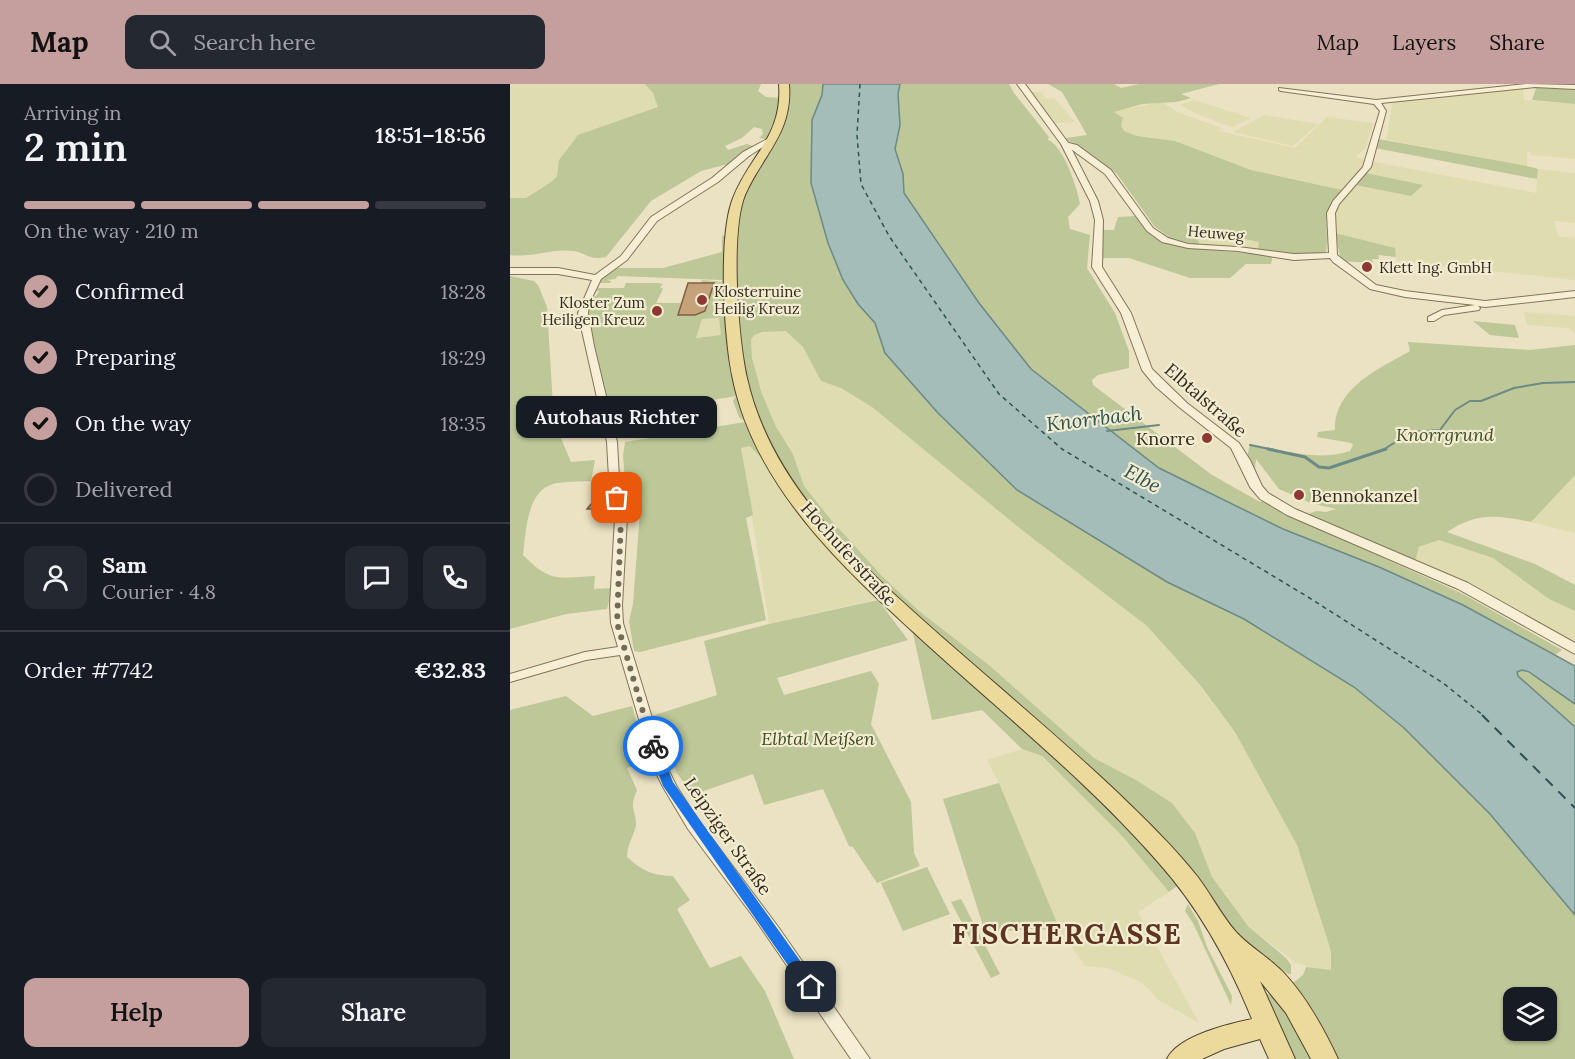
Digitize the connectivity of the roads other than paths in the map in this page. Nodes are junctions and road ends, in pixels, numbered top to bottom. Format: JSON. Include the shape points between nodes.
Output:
{"nodes":[{"id":1,"x":784,"y":84,"type":"edge"},
{"id":2,"x":1021,"y":84,"type":"edge"},
{"id":3,"x":1575,"y":87,"type":"edge"},
{"id":4,"x":1281,"y":89,"type":"dead end"},
{"id":5,"x":1376,"y":102,"type":"junction"},
{"id":6,"x":775,"y":137,"type":"junction"},
{"id":7,"x":1062,"y":139,"type":"junction"},
{"id":8,"x":767,"y":150,"type":"junction"},
{"id":9,"x":753,"y":159,"type":"junction"},
{"id":10,"x":1333,"y":255,"type":"junction"},
{"id":11,"x":510,"y":271,"type":"edge"},
{"id":12,"x":597,"y":278,"type":"junction"},
{"id":13,"x":1575,"y":294,"type":"edge"},
{"id":14,"x":1485,"y":304,"type":"junction"},
{"id":15,"x":1431,"y":319,"type":"dead end"},
{"id":16,"x":1575,"y":649,"type":"edge"},
{"id":17,"x":624,"y":650,"type":"junction"},
{"id":18,"x":510,"y":678,"type":"edge"},
{"id":19,"x":1224,"y":934,"type":"junction"},
{"id":20,"x":1269,"y":1026,"type":"junction"},
{"id":21,"x":861,"y":1059,"type":"edge"},
{"id":22,"x":1180,"y":1059,"type":"edge"},
{"id":23,"x":1282,"y":1059,"type":"edge"},
{"id":24,"x":1325,"y":1059,"type":"edge"}],
"edges":[{"from":1,"to":6,"type":"main road","name":"Hochuferstraße","via":[[785,109]]},
{"from":2,"to":7,"type":"street","name":"Elbtalstraße"},
{"from":3,"to":5,"type":"street","via":[[1527,86]]},
{"from":4,"to":5,"type":"street"},
{"from":5,"to":10,"type":"street","via":[[1383,111],[1367,167],[1331,213]]},
{"from":6,"to":8,"type":"main road","name":"Hochuferstraße"},
{"from":6,"to":9,"type":"street"},
{"from":7,"to":10,"type":"street","name":"Heuweg","via":[[1108,172],[1150,229],[1165,240],[1294,257]]},
{"from":7,"to":16,"type":"street","name":"Elbtalstraße","via":[[1098,211],[1097,267],[1126,313],[1145,366],[1159,384],[1235,446],[1264,496],[1291,512],[1463,586]]},
{"from":8,"to":9,"type":"main road","name":"Hochuferstraße"},
{"from":8,"to":9,"type":"street"},
{"from":9,"to":12,"type":"street","via":[[654,219],[624,258]]},
{"from":9,"to":19,"type":"main road","name":"Hochuferstraße","via":[[733,213],[734,355],[744,396],[774,462],[814,521],[885,597],[1108,796],[1187,880]]},
{"from":10,"to":14,"type":"street","via":[[1372,287]]},
{"from":11,"to":12,"type":"street","via":[[558,271]]},
{"from":12,"to":17,"type":"street","name":"Leipziger Straße","via":[[583,313],[612,442],[621,518],[616,615]]},
{"from":13,"to":14,"type":"street"},
{"from":14,"to":15,"type":"street"},
{"from":17,"to":18,"type":"street","via":[[585,656]]},
{"from":17,"to":21,"type":"street","name":"Leipziger Straße","via":[[667,783]]},
{"from":19,"to":20,"type":"main road"},
{"from":19,"to":24,"type":"main road","via":[[1274,978]]},
{"from":20,"to":22,"type":"main road","via":[[1219,1039]]},
{"from":20,"to":23,"type":"main road"}]}
